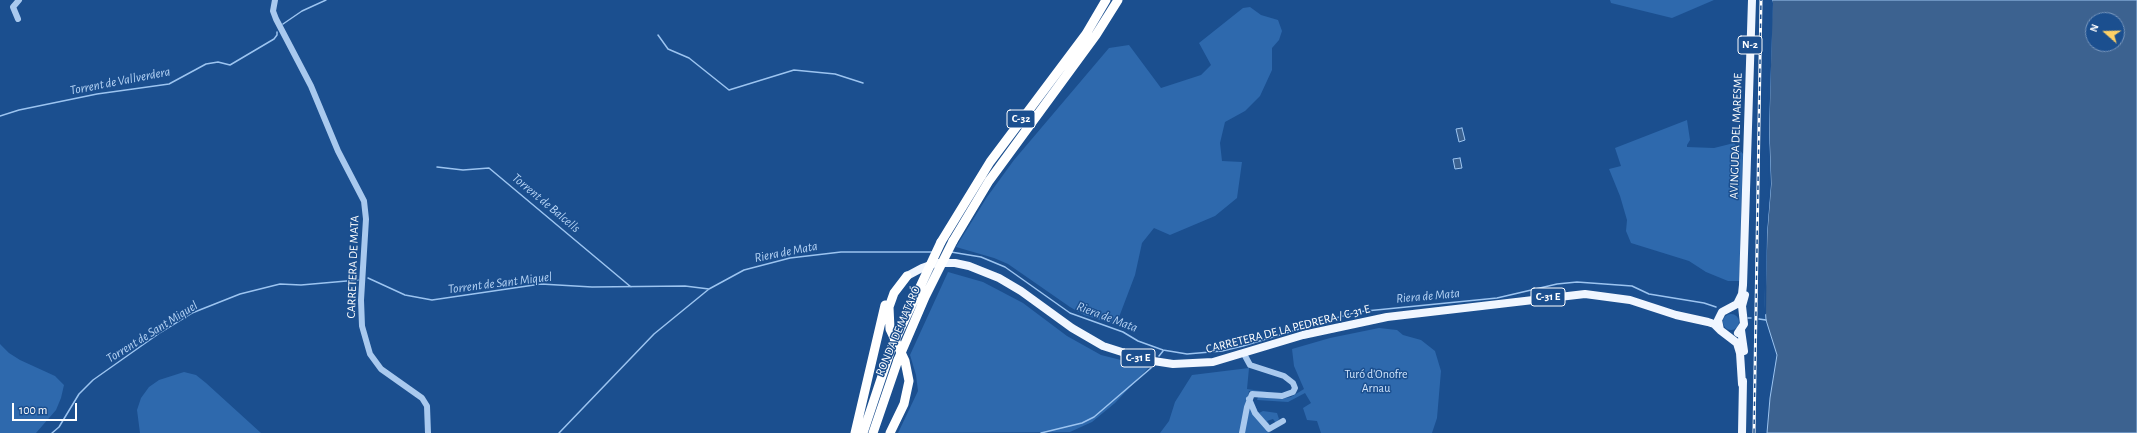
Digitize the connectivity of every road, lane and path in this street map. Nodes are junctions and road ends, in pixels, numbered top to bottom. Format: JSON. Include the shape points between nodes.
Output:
{"nodes":[{"id":1,"x":18,"y":0,"type":"edge"},
{"id":2,"x":275,"y":0,"type":"edge"},
{"id":3,"x":1106,"y":0,"type":"edge"},
{"id":4,"x":1118,"y":0,"type":"edge"},
{"id":5,"x":1752,"y":0,"type":"edge"},
{"id":6,"x":18,"y":20,"type":"dead end"},
{"id":7,"x":1745,"y":249,"type":"junction"},
{"id":8,"x":907,"y":276,"type":"junction"},
{"id":9,"x":1724,"y":312,"type":"junction"},
{"id":10,"x":1743,"y":317,"type":"junction"},
{"id":11,"x":1697,"y":319,"type":"junction"},
{"id":12,"x":1741,"y":330,"type":"junction"},
{"id":13,"x":1724,"y":332,"type":"junction"},
{"id":14,"x":1244,"y":354,"type":"junction"},
{"id":15,"x":1742,"y":384,"type":"junction"},
{"id":16,"x":1249,"y":399,"type":"junction"},
{"id":17,"x":1283,"y":420,"type":"dead end"},
{"id":18,"x":1271,"y":431,"type":"edge"},
{"id":19,"x":428,"y":433,"type":"edge"},
{"id":20,"x":855,"y":433,"type":"edge"},
{"id":21,"x":863,"y":433,"type":"edge"},
{"id":22,"x":873,"y":433,"type":"edge"},
{"id":23,"x":890,"y":433,"type":"edge"},
{"id":24,"x":1242,"y":433,"type":"edge"},
{"id":25,"x":1742,"y":433,"type":"edge"}],
"edges":[{"from":1,"to":6,"type":"street","via":[[13,7]]},
{"from":2,"to":19,"type":"street","name":"CARRETERA DE MATA","via":[[273,11],[276,20],[311,86],[338,151],[364,200],[366,214],[362,326],[370,354],[380,369],[422,398],[427,406]]},
{"from":3,"to":21,"type":"highway","name":"RONDA DE MATARÓ","number":"C-32","bridge":true,"via":[[1086,34],[990,162],[941,242],[891,349]]},
{"from":4,"to":22,"type":"highway","name":"RONDA DE MATARÓ","number":"C-32","bridge":true,"via":[[1096,35],[989,180],[953,241],[898,360]]},
{"from":5,"to":7,"type":"main road","name":"AVINGUDA DEL MARESME","number":"N-2"},
{"from":7,"to":9,"type":"main road","name":"AVINGUDA DEL MARESME","number":"N-2","via":[[1742,294],[1737,304]]},
{"from":7,"to":10,"type":"main road","name":"AVINGUDA DEL MARESME","number":"N-2","via":[[1747,285],[1742,306]]},
{"from":8,"to":14,"type":"main road","name":"CARRETERA DE LA PEDRERA / C-31 E","number":"C-31 E","via":[[929,265],[948,262],[981,270],[1021,291],[1090,340],[1126,355],[1147,360],[1194,364]]},
{"from":8,"to":20,"type":"highway","number":"C-31 E","via":[[891,292],[884,310]]},
{"from":8,"to":23,"type":"highway","number":"C-31 E","via":[[894,293],[889,307],[890,329],[905,361],[909,381],[906,400]]},
{"from":9,"to":10,"type":"main road","via":[[1738,311]]},
{"from":9,"to":11,"type":"main road","number":"C-31 E","via":[[1713,317]]},
{"from":9,"to":13,"type":"main road","via":[[1718,320]]},
{"from":10,"to":12,"type":"main road","number":"N-2","via":[[1744,324]]},
{"from":11,"to":13,"type":"main road","number":"C-31 E","via":[[1714,324]]},
{"from":11,"to":14,"type":"main road","name":"CARRETERA DE LA PEDRERA / C-31 E","number":"C-31 E","via":[[1630,300],[1585,294],[1394,316],[1303,335]]},
{"from":12,"to":13,"type":"main road","via":[[1735,335]]},
{"from":12,"to":15,"type":"main road","number":"N-2","via":[[1745,362]]},
{"from":13,"to":15,"type":"main road","number":"N-2","via":[[1739,348]]},
{"from":14,"to":16,"type":"street","via":[[1250,365],[1280,374],[1295,386],[1293,392],[1282,396],[1254,394]]},
{"from":15,"to":25,"type":"main road","number":"N-2"},
{"from":16,"to":18,"type":"street","via":[[1255,413]]},
{"from":16,"to":24,"type":"street"},
{"from":17,"to":18,"type":"street"}]}
